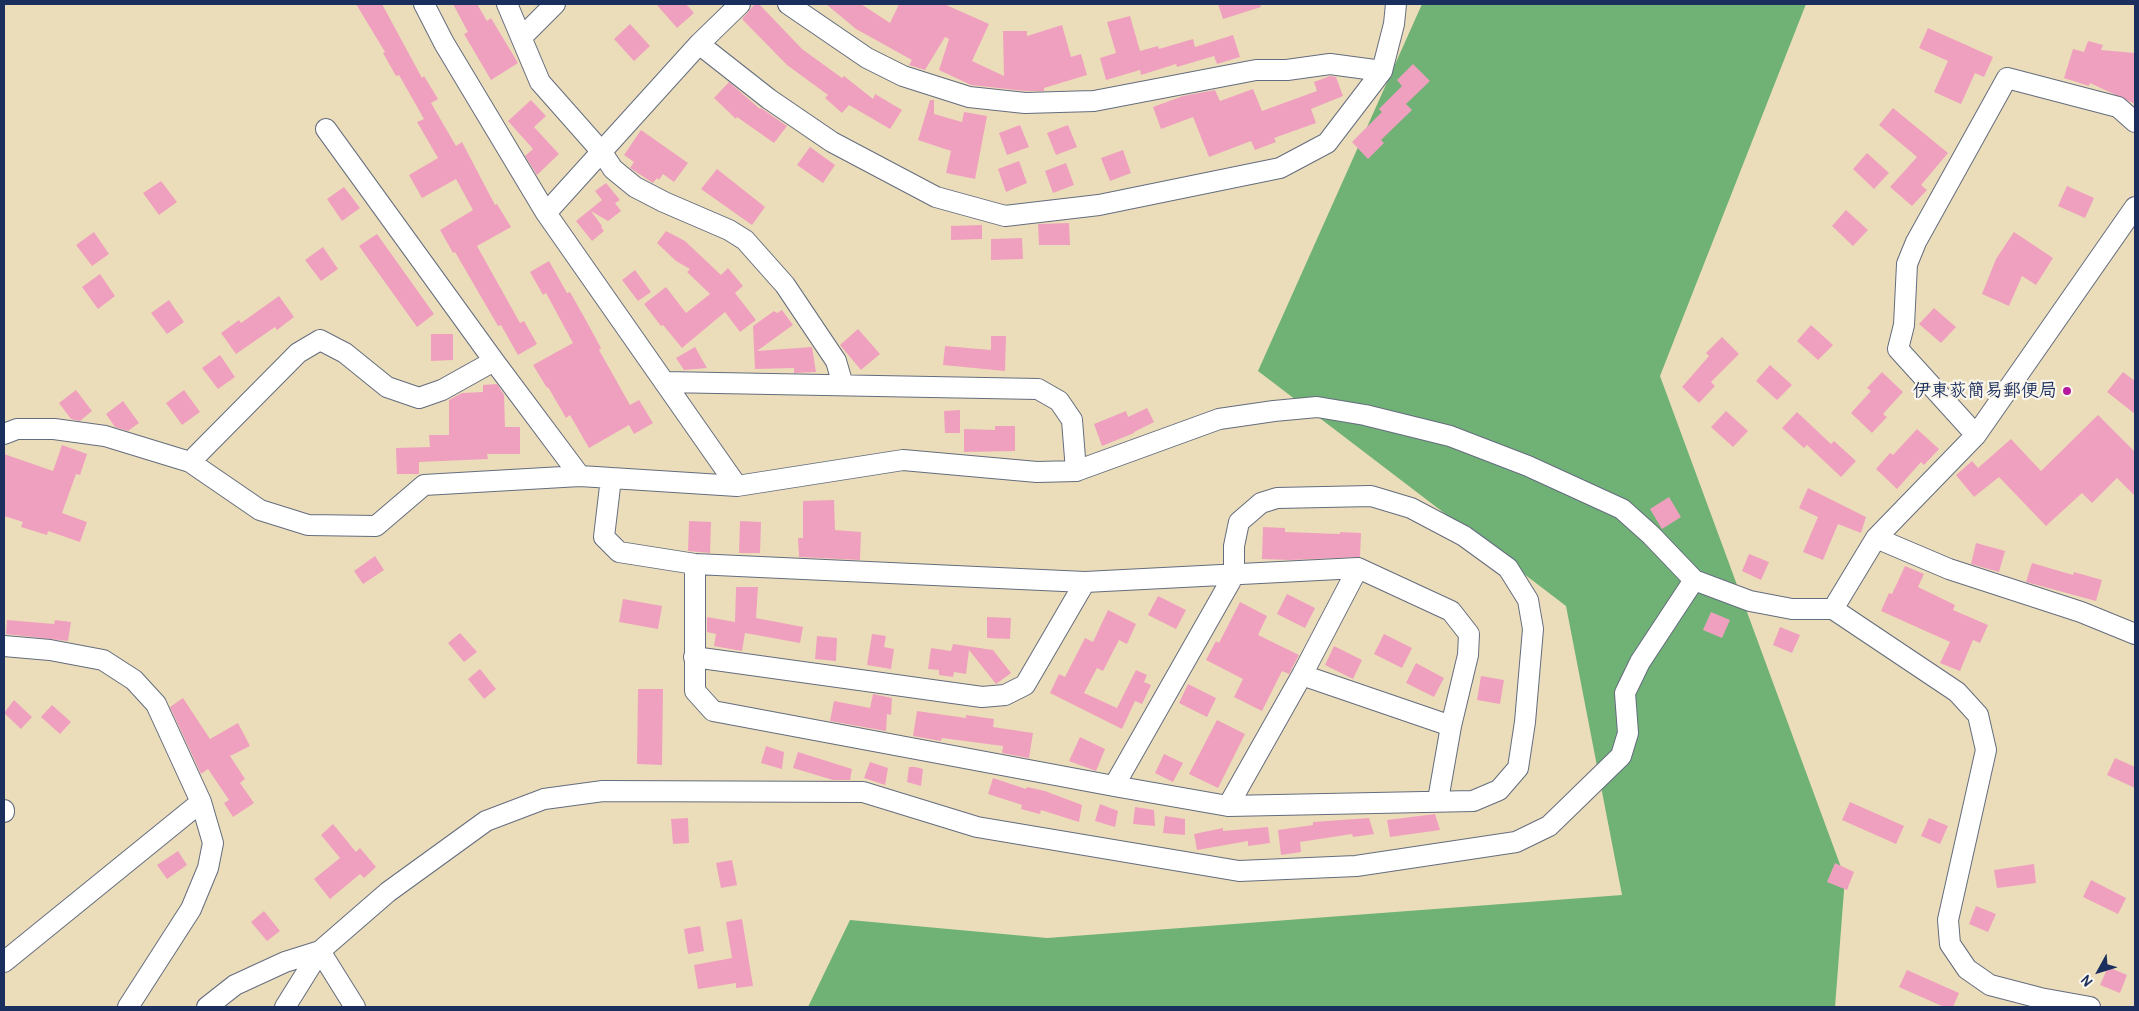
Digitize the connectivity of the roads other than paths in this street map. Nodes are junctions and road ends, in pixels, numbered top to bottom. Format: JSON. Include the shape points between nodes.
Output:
{"nodes":[{"id":1,"x":424,"y":4,"type":"edge"},
{"id":2,"x":507,"y":4,"type":"edge"},
{"id":3,"x":555,"y":4,"type":"edge"},
{"id":4,"x":740,"y":4,"type":"edge"},
{"id":5,"x":788,"y":4,"type":"edge"},
{"id":6,"x":1396,"y":4,"type":"edge"},
{"id":7,"x":522,"y":37,"type":"junction"},
{"id":8,"x":699,"y":44,"type":"junction"},
{"id":9,"x":1382,"y":71,"type":"junction"},
{"id":10,"x":2135,"y":122,"type":"edge"},
{"id":11,"x":326,"y":129,"type":"dead end"},
{"id":12,"x":601,"y":151,"type":"junction"},
{"id":13,"x":2135,"y":207,"type":"edge"},
{"id":14,"x":546,"y":213,"type":"junction"},
{"id":15,"x":494,"y":361,"type":"junction"},
{"id":16,"x":664,"y":382,"type":"junction"},
{"id":17,"x":843,"y":385,"type":"junction"},
{"id":18,"x":4,"y":434,"type":"edge"},
{"id":19,"x":1976,"y":435,"type":"junction"},
{"id":20,"x":190,"y":462,"type":"junction"},
{"id":21,"x":1076,"y":471,"type":"junction"},
{"id":22,"x":580,"y":476,"type":"junction"},
{"id":23,"x":611,"y":478,"type":"junction"},
{"id":24,"x":738,"y":486,"type":"junction"},
{"id":25,"x":1876,"y":538,"type":"junction"},
{"id":26,"x":695,"y":564,"type":"junction"},
{"id":27,"x":1358,"y":568,"type":"junction"},
{"id":28,"x":1234,"y":575,"type":"junction"},
{"id":29,"x":1694,"y":580,"type":"junction"},
{"id":30,"x":1085,"y":582,"type":"junction"},
{"id":31,"x":1833,"y":609,"type":"junction"},
{"id":32,"x":2135,"y":634,"type":"edge"},
{"id":33,"x":4,"y":646,"type":"edge"},
{"id":34,"x":694,"y":657,"type":"junction"},
{"id":35,"x":1302,"y":675,"type":"junction"},
{"id":36,"x":1451,"y":726,"type":"junction"},
{"id":37,"x":1114,"y":786,"type":"junction"},
{"id":38,"x":1438,"y":800,"type":"junction"},
{"id":39,"x":201,"y":802,"type":"junction"},
{"id":40,"x":1228,"y":806,"type":"junction"},
{"id":41,"x":320,"y":951,"type":"junction"},
{"id":42,"x":4,"y":962,"type":"edge"},
{"id":43,"x":132,"y":1006,"type":"edge"},
{"id":44,"x":207,"y":1007,"type":"edge"},
{"id":45,"x":284,"y":1007,"type":"edge"},
{"id":46,"x":355,"y":1007,"type":"edge"},
{"id":47,"x":2090,"y":1007,"type":"edge"}],
"edges":[{"from":1,"to":14,"type":"street"},
{"from":2,"to":7,"type":"street"},
{"from":3,"to":7,"type":"street"},
{"from":4,"to":8,"type":"street"},
{"from":5,"to":9,"type":"street","via":[[867,58],[903,76],[969,97],[1025,103],[1094,101],[1256,70],[1287,70],[1330,64]]},
{"from":6,"to":9,"type":"street"},
{"from":7,"to":12,"type":"street","via":[[540,82]]},
{"from":8,"to":9,"type":"street","via":[[832,142],[936,197],[1005,216],[1099,205],[1280,168],[1327,143]]},
{"from":8,"to":12,"type":"street"},
{"from":10,"to":19,"type":"street","via":[[2118,107],[2007,78],[1916,242],[1907,264],[1904,324],[1898,349]]},
{"from":11,"to":15,"type":"street"},
{"from":12,"to":14,"type":"street"},
{"from":12,"to":17,"type":"street","via":[[613,169],[635,187],[729,230],[758,253],[785,285],[836,361]]},
{"from":13,"to":19,"type":"street"},
{"from":14,"to":16,"type":"street"},
{"from":15,"to":20,"type":"street","via":[[442,390],[419,398],[387,387],[345,352],[320,340],[298,353]]},
{"from":15,"to":22,"type":"street"},
{"from":16,"to":17,"type":"street"},
{"from":16,"to":24,"type":"street"},
{"from":17,"to":21,"type":"street","via":[[1038,389],[1059,402],[1072,420]]},
{"from":18,"to":20,"type":"street","via":[[17,429],[54,429],[104,436]]},
{"from":19,"to":25,"type":"street"},
{"from":20,"to":22,"type":"street","via":[[260,510],[308,525],[376,526],[424,485]]},
{"from":21,"to":24,"type":"street","via":[[1038,472],[903,460]]},
{"from":21,"to":29,"type":"street","via":[[1219,419],[1274,410],[1316,408],[1365,415],[1450,436],[1528,466],[1622,509]]},
{"from":22,"to":23,"type":"street"},
{"from":23,"to":24,"type":"street"},
{"from":23,"to":26,"type":"street","via":[[604,537],[619,552]]},
{"from":25,"to":31,"type":"street"},
{"from":25,"to":32,"type":"street","via":[[1949,569],[2081,612]]},
{"from":26,"to":30,"type":"street"},
{"from":26,"to":34,"type":"street"},
{"from":27,"to":28,"type":"street"},
{"from":27,"to":35,"type":"street"},
{"from":27,"to":36,"type":"street","via":[[1452,611],[1469,634],[1468,655]]},
{"from":28,"to":30,"type":"street"},
{"from":28,"to":37,"type":"street"},
{"from":28,"to":38,"type":"street","via":[[1234,546],[1239,522],[1261,503],[1277,498],[1315,497],[1371,496],[1411,508],[1464,536],[1508,568],[1528,600],[1533,629],[1518,768],[1499,790],[1473,801]]},
{"from":29,"to":31,"type":"street","via":[[1750,601],[1792,608]]},
{"from":29,"to":41,"type":"street","via":[[1640,662],[1625,693],[1628,733],[1621,756],[1549,826],[1516,842],[1356,866],[1239,871],[977,827],[863,792],[603,791],[544,799],[486,821],[388,892]]},
{"from":30,"to":34,"type":"street","via":[[1024,685],[1005,695],[982,697]]},
{"from":31,"to":47,"type":"street","via":[[1957,692],[1978,714],[1986,750],[1948,920],[1950,944],[1967,969],[1990,984]]},
{"from":33,"to":39,"type":"street","via":[[103,660],[134,680],[156,704]]},
{"from":34,"to":37,"type":"street","via":[[695,691],[713,711]]},
{"from":35,"to":36,"type":"street"},
{"from":35,"to":40,"type":"street"},
{"from":36,"to":38,"type":"street"},
{"from":37,"to":40,"type":"street"},
{"from":38,"to":40,"type":"street"},
{"from":39,"to":42,"type":"street"},
{"from":39,"to":43,"type":"street","via":[[213,843],[208,868],[191,909]]},
{"from":41,"to":44,"type":"street","via":[[285,962],[236,985]]},
{"from":41,"to":45,"type":"street"},
{"from":41,"to":46,"type":"street"}]}
